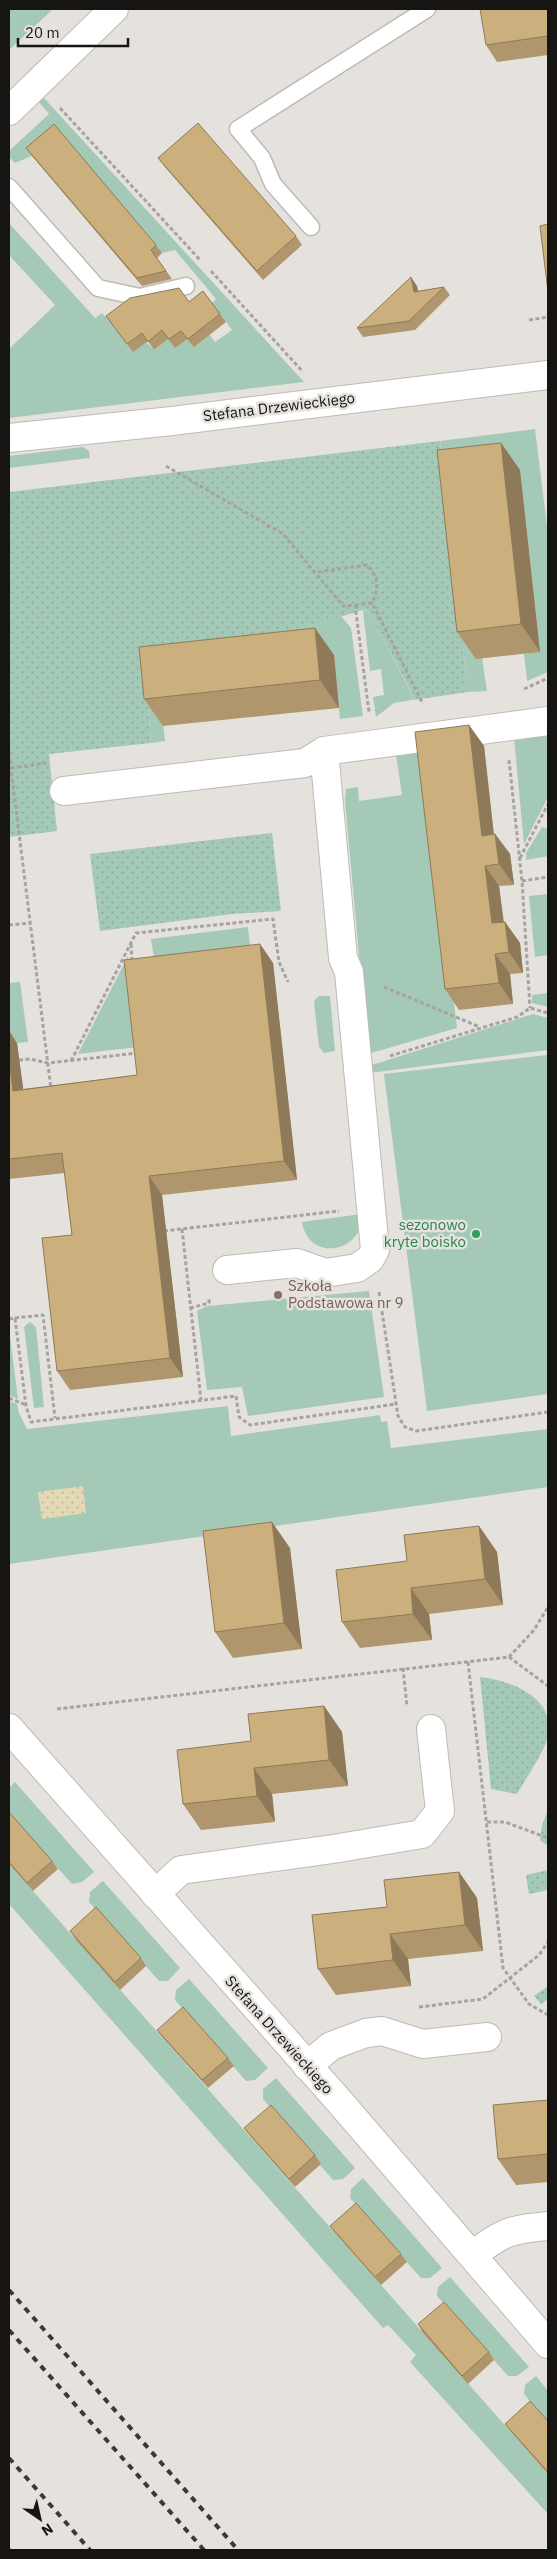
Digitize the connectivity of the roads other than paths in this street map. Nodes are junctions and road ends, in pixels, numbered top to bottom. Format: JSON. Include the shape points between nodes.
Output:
{"nodes":[{"id":1,"x":114,"y":9,"type":"edge"},
{"id":2,"x":427,"y":9,"type":"edge"},
{"id":3,"x":9,"y":111,"type":"edge"},
{"id":4,"x":9,"y":187,"type":"edge"},
{"id":5,"x":311,"y":227,"type":"dead end"},
{"id":6,"x":186,"y":286,"type":"dead end"},
{"id":7,"x":548,"y":375,"type":"edge"},
{"id":8,"x":9,"y":438,"type":"edge"},
{"id":9,"x":548,"y":721,"type":"edge"},
{"id":10,"x":324,"y":751,"type":"junction"},
{"id":11,"x":64,"y":791,"type":"dead end"},
{"id":12,"x":227,"y":1270,"type":"dead end"},
{"id":13,"x":9,"y":1728,"type":"edge"},
{"id":14,"x":432,"y":1729,"type":"dead end"},
{"id":15,"x":155,"y":1894,"type":"junction"},
{"id":16,"x":487,"y":2037,"type":"dead end"},
{"id":17,"x":307,"y":2066,"type":"junction"},
{"id":18,"x":548,"y":2226,"type":"edge"},
{"id":19,"x":473,"y":2255,"type":"junction"},
{"id":20,"x":548,"y":2344,"type":"edge"}],
"edges":[{"from":1,"to":3,"type":"street"},
{"from":2,"to":5,"type":"lane","via":[[238,129],[262,158],[273,184]]},
{"from":4,"to":6,"type":"lane","via":[[98,288],[140,297]]},
{"from":7,"to":8,"type":"street","name":"Stefana Drzewieckiego"},
{"from":9,"to":10,"type":"street"},
{"from":10,"to":11,"type":"street","via":[[305,763]]},
{"from":10,"to":12,"type":"street","via":[[375,1250],[370,1259],[357,1268],[325,1273],[297,1263]]},
{"from":13,"to":15,"type":"street","name":"Stefana Drzewieckiego"},
{"from":14,"to":15,"type":"street","via":[[440,1811],[422,1834],[181,1870]]},
{"from":15,"to":17,"type":"street","name":"Stefana Drzewieckiego"},
{"from":16,"to":17,"type":"street","via":[[423,2044],[382,2031],[366,2033],[331,2046]]},
{"from":17,"to":19,"type":"street","name":"Stefana Drzewieckiego"},
{"from":18,"to":19,"type":"street","via":[[518,2228],[497,2236]]},
{"from":19,"to":20,"type":"street","name":"Stefana Drzewieckiego"}]}
